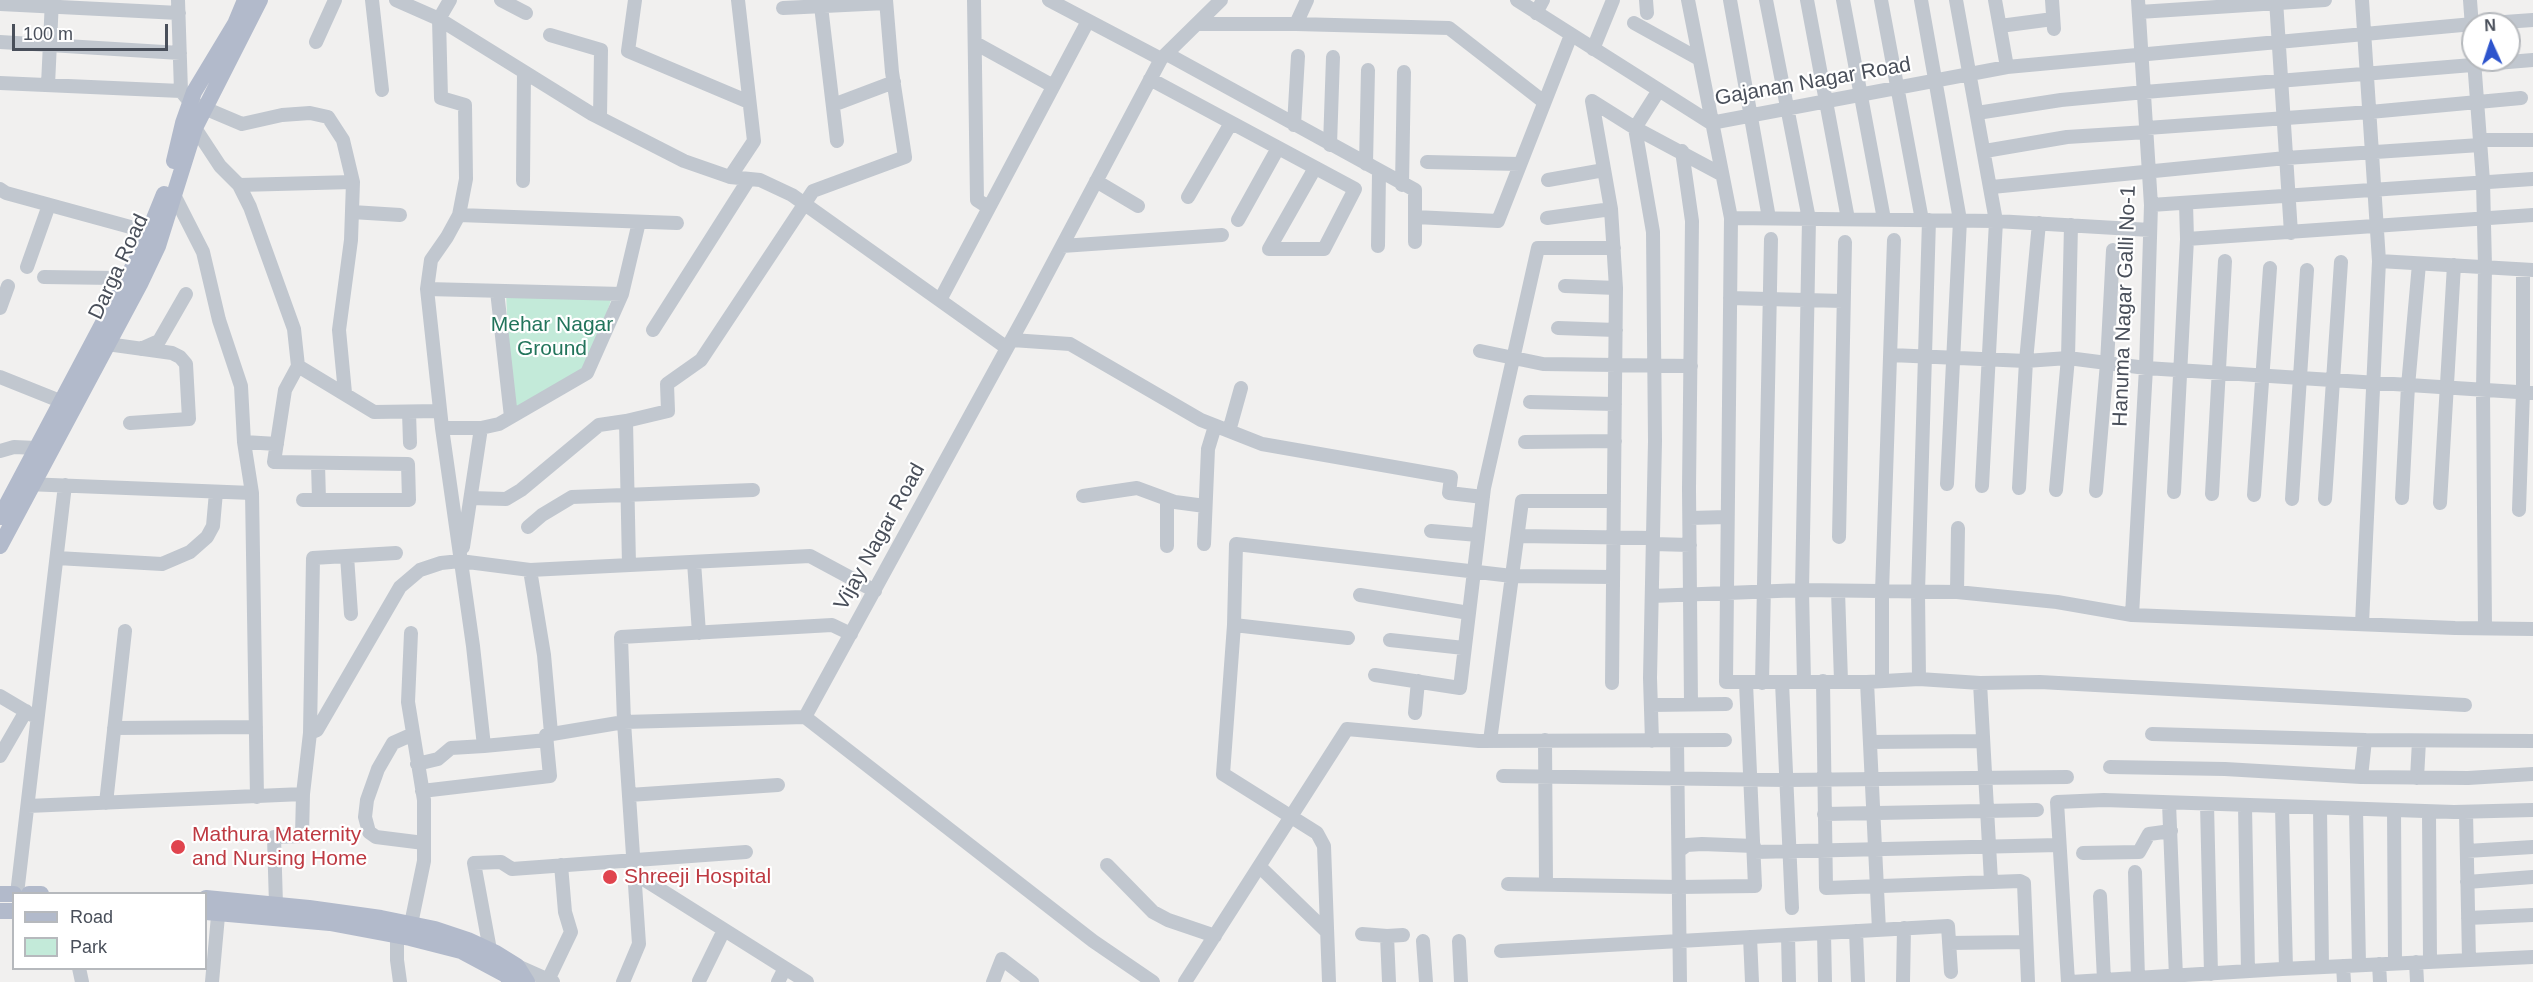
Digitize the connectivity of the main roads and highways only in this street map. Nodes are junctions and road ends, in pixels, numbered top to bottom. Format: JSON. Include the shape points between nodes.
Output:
{"nodes":[{"id":1,"x":245,"y":0,"type":"edge"},
{"id":2,"x":260,"y":0,"type":"edge"},
{"id":3,"x":192,"y":101,"type":"junction"},
{"id":4,"x":155,"y":233,"type":"junction"},
{"id":5,"x":67,"y":404,"type":"junction"},
{"id":6,"x":16,"y":489,"type":"edge"},
{"id":7,"x":0,"y":517,"type":"edge"},
{"id":8,"x":0,"y":546,"type":"edge"},
{"id":9,"x":212,"y":906,"type":"edge"},
{"id":10,"x":511,"y":974,"type":"edge"},
{"id":11,"x":527,"y":982,"type":"edge"}],
"edges":[{"from":1,"to":3,"type":"main road","name":"Darga Road"},
{"from":2,"to":3,"type":"main road","name":"Darga Road"},
{"from":3,"to":4,"type":"main road","name":"Darga Road"},
{"from":3,"to":4,"type":"main road","name":"Darga Road","via":[[195,128],[174,195]]},
{"from":4,"to":5,"type":"main road","name":"Darga Road","via":[[130,272]]},
{"from":4,"to":5,"type":"main road","name":"Darga Road","via":[[140,284]]},
{"from":5,"to":6,"type":"main road","name":"Darga Road"},
{"from":5,"to":6,"type":"main road","name":"Darga Road","via":[[36,448]]},
{"from":6,"to":7,"type":"main road","name":"Darga Road"},
{"from":6,"to":8,"type":"main road","name":"Darga Road"},
{"from":9,"to":10,"type":"main road","via":[[397,936],[461,951]]},
{"from":9,"to":10,"type":"main road","via":[[276,905],[411,924],[490,950]]},
{"from":10,"to":11,"type":"main road"}]}
